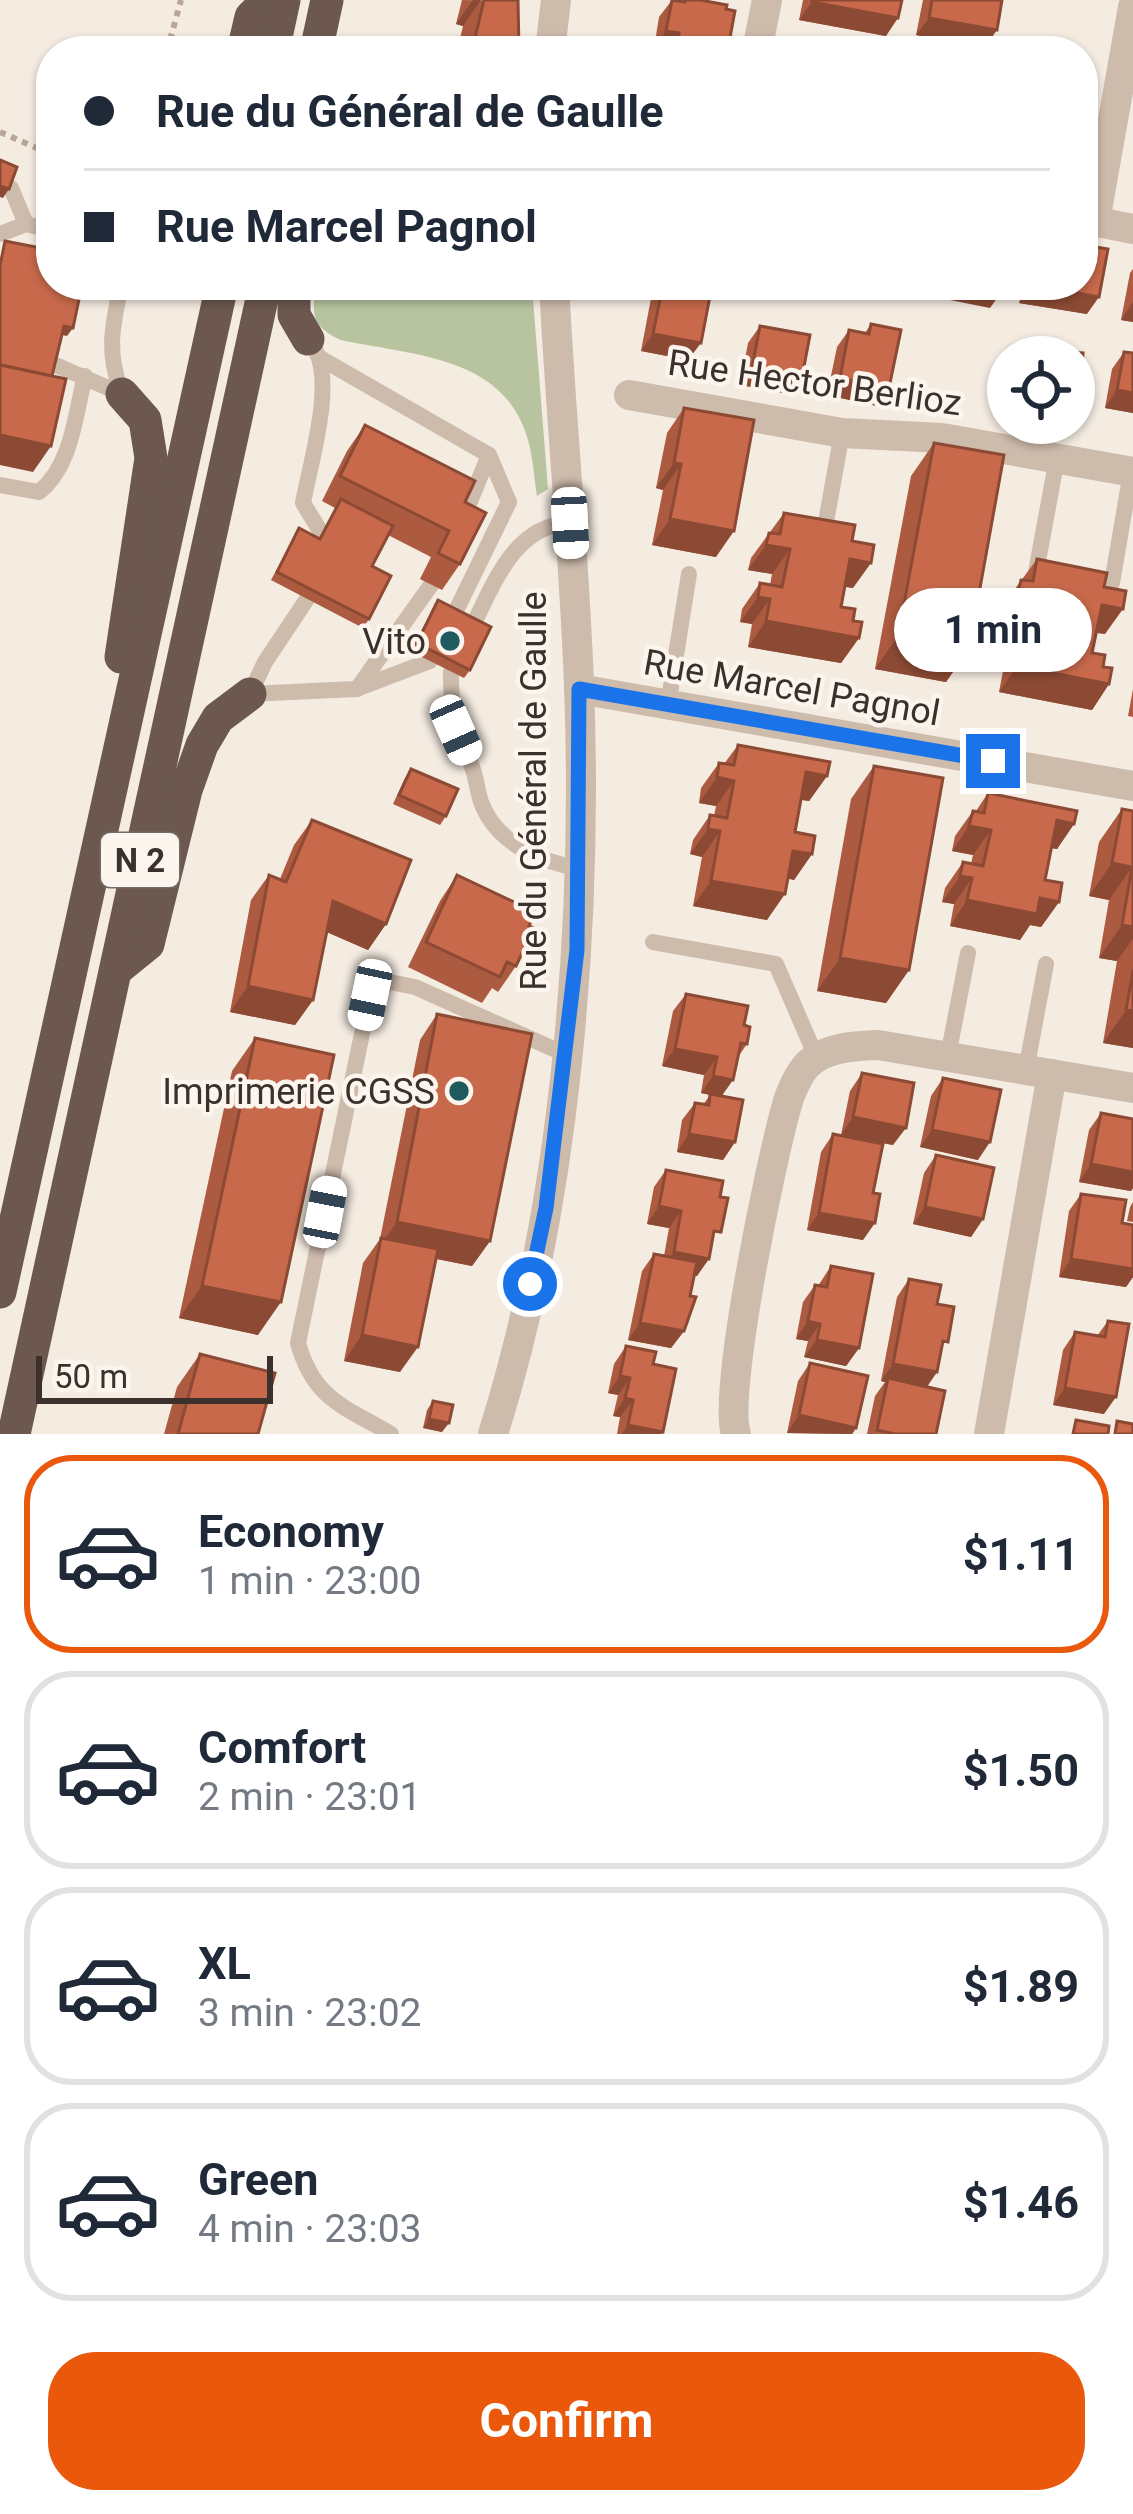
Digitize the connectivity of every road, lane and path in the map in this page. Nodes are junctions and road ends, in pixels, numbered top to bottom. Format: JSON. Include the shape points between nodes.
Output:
{"nodes":[{"id":1,"x":181,"y":0,"type":"edge"},
{"id":2,"x":268,"y":0,"type":"edge"},
{"id":3,"x":284,"y":0,"type":"edge"},
{"id":4,"x":327,"y":0,"type":"edge"},
{"id":5,"x":347,"y":0,"type":"edge"},
{"id":6,"x":556,"y":0,"type":"edge"},
{"id":7,"x":767,"y":0,"type":"edge"},
{"id":8,"x":1133,"y":8,"type":"edge"},
{"id":9,"x":170,"y":36,"type":"edge"},
{"id":10,"x":247,"y":36,"type":"edge"},
{"id":11,"x":276,"y":36,"type":"edge"},
{"id":12,"x":319,"y":36,"type":"edge"},
{"id":13,"x":341,"y":36,"type":"edge"},
{"id":14,"x":552,"y":36,"type":"edge"},
{"id":15,"x":761,"y":36,"type":"edge"},
{"id":16,"x":0,"y":132,"type":"edge"},
{"id":17,"x":36,"y":148,"type":"edge"},
{"id":18,"x":1098,"y":177,"type":"edge"},
{"id":19,"x":0,"y":184,"type":"edge"},
{"id":20,"x":1098,"y":222,"type":"edge"},
{"id":21,"x":26,"y":224,"type":"junction"},
{"id":22,"x":36,"y":229,"type":"edge"},
{"id":23,"x":1133,"y":229,"type":"edge"},
{"id":24,"x":0,"y":234,"type":"edge"},
{"id":25,"x":118,"y":300,"type":"edge"},
{"id":26,"x":219,"y":300,"type":"edge"},
{"id":27,"x":262,"y":300,"type":"edge"},
{"id":28,"x":294,"y":300,"type":"edge"},
{"id":29,"x":555,"y":300,"type":"edge"},
{"id":30,"x":314,"y":348,"type":"junction"},
{"id":31,"x":51,"y":363,"type":"edge"},
{"id":32,"x":85,"y":376,"type":"junction"},
{"id":33,"x":122,"y":394,"type":"junction"},
{"id":34,"x":628,"y":395,"type":"dead end"},
{"id":35,"x":842,"y":433,"type":"junction"},
{"id":36,"x":489,"y":455,"type":"junction"},
{"id":37,"x":1057,"y":458,"type":"junction"},
{"id":38,"x":1132,"y":472,"type":"edge"},
{"id":39,"x":0,"y":485,"type":"edge"},
{"id":40,"x":570,"y":523,"type":"junction"},
{"id":41,"x":458,"y":533,"type":"edge"},
{"id":42,"x":824,"y":533,"type":"edge"},
{"id":43,"x":322,"y":534,"type":"edge"},
{"id":44,"x":1036,"y":572,"type":"edge"},
{"id":45,"x":689,"y":574,"type":"dead end"},
{"id":46,"x":1112,"y":583,"type":"edge"},
{"id":47,"x":431,"y":585,"type":"dead end"},
{"id":48,"x":308,"y":599,"type":"edge"},
{"id":49,"x":452,"y":620,"type":"edge"},
{"id":50,"x":472,"y":629,"type":"edge"},
{"id":51,"x":430,"y":661,"type":"edge"},
{"id":52,"x":451,"y":672,"type":"edge"},
{"id":53,"x":356,"y":689,"type":"junction"},
{"id":54,"x":579,"y":689,"type":"junction"},
{"id":55,"x":250,"y":694,"type":"junction"},
{"id":56,"x":668,"y":705,"type":"junction"},
{"id":57,"x":1133,"y":786,"type":"edge"},
{"id":58,"x":579,"y":868,"type":"junction"},
{"id":59,"x":90,"y":891,"type":"junction"},
{"id":60,"x":653,"y":942,"type":"dead end"},
{"id":61,"x":968,"y":953,"type":"dead end"},
{"id":62,"x":1046,"y":964,"type":"dead end"},
{"id":63,"x":116,"y":970,"type":"junction"},
{"id":64,"x":566,"y":1055,"type":"junction"},
{"id":65,"x":948,"y":1056,"type":"junction"},
{"id":66,"x":817,"y":1059,"type":"junction"},
{"id":67,"x":1039,"y":1072,"type":"junction"},
{"id":68,"x":1133,"y":1088,"type":"edge"},
{"id":69,"x":0,"y":1292,"type":"edge"},
{"id":70,"x":14,"y":1434,"type":"edge"},
{"id":71,"x":391,"y":1434,"type":"edge"},
{"id":72,"x":494,"y":1434,"type":"edge"},
{"id":73,"x":736,"y":1434,"type":"edge"},
{"id":74,"x":989,"y":1434,"type":"edge"}],
"edges":[{"from":1,"to":9,"type":"path"},
{"from":2,"to":10,"type":"highway"},
{"from":3,"to":11,"type":"highway"},
{"from":4,"to":12,"type":"highway"},
{"from":5,"to":13,"type":"highway"},
{"from":6,"to":14,"type":"street"},
{"from":7,"to":15,"type":"street"},
{"from":8,"to":18,"type":"street"},
{"from":16,"to":17,"type":"path"},
{"from":19,"to":21,"type":"lane","via":[[10,188]]},
{"from":20,"to":23,"type":"street"},
{"from":21,"to":22,"type":"lane"},
{"from":21,"to":24,"type":"lane"},
{"from":25,"to":33,"type":"lane","via":[[111,365]]},
{"from":26,"to":59,"type":"highway","number":"N 2"},
{"from":27,"to":63,"type":"highway","number":"N 2"},
{"from":28,"to":30,"type":"highway"},
{"from":29,"to":40,"type":"street","name":"Rue du Général de Gaulle"},
{"from":30,"to":36,"type":"lane"},
{"from":30,"to":43,"type":"lane","via":[[322,398],[303,502]]},
{"from":31,"to":32,"type":"lane"},
{"from":32,"to":33,"type":"lane"},
{"from":32,"to":39,"type":"lane","via":[[54,480],[39,492]]},
{"from":33,"to":59,"type":"highway","via":[[145,420],[151,458]]},
{"from":34,"to":35,"type":"street","name":"Rue Hector Berlioz"},
{"from":35,"to":37,"type":"street","name":"Rue Hector Berlioz","via":[[942,438]]},
{"from":35,"to":42,"type":"lane"},
{"from":36,"to":41,"type":"lane"},
{"from":36,"to":49,"type":"lane","via":[[509,502]]},
{"from":37,"to":38,"type":"street","name":"Rue Hector Berlioz"},
{"from":37,"to":44,"type":"lane"},
{"from":38,"to":46,"type":"lane"},
{"from":40,"to":50,"type":"lane","via":[[546,524],[520,540]]},
{"from":40,"to":54,"type":"street","name":"Rue du Général de Gaulle"},
{"from":45,"to":56,"type":"lane"},
{"from":47,"to":53,"type":"lane"},
{"from":48,"to":55,"type":"lane"},
{"from":51,"to":53,"type":"lane"},
{"from":52,"to":58,"type":"lane","via":[[456,730],[496,831],[533,856]]},
{"from":53,"to":55,"type":"lane"},
{"from":54,"to":56,"type":"street","name":"Rue Marcel Pagnol"},
{"from":54,"to":58,"type":"street","name":"Rue du Général de Gaulle"},
{"from":55,"to":63,"type":"highway","via":[[218,718],[202,745],[148,944]]},
{"from":56,"to":57,"type":"street","name":"Rue Marcel Pagnol"},
{"from":58,"to":64,"type":"street","name":"Rue du Général de Gaulle"},
{"from":59,"to":69,"type":"highway","number":"N 2"},
{"from":60,"to":66,"type":"lane","via":[[776,964]]},
{"from":61,"to":65,"type":"lane"},
{"from":62,"to":67,"type":"lane"},
{"from":63,"to":70,"type":"highway","number":"N 2"},
{"from":64,"to":71,"type":"lane","via":[[415,987],[390,982],[370,995],[298,1343],[322,1393]]},
{"from":64,"to":72,"type":"street","name":"Rue du Général de Gaulle","via":[[546,1208]]},
{"from":65,"to":66,"type":"street","via":[[878,1045],[844,1046]]},
{"from":65,"to":67,"type":"street"},
{"from":66,"to":73,"type":"street","via":[[788,1099],[778,1140],[732,1390]]},
{"from":67,"to":68,"type":"street"},
{"from":67,"to":74,"type":"street"}]}
